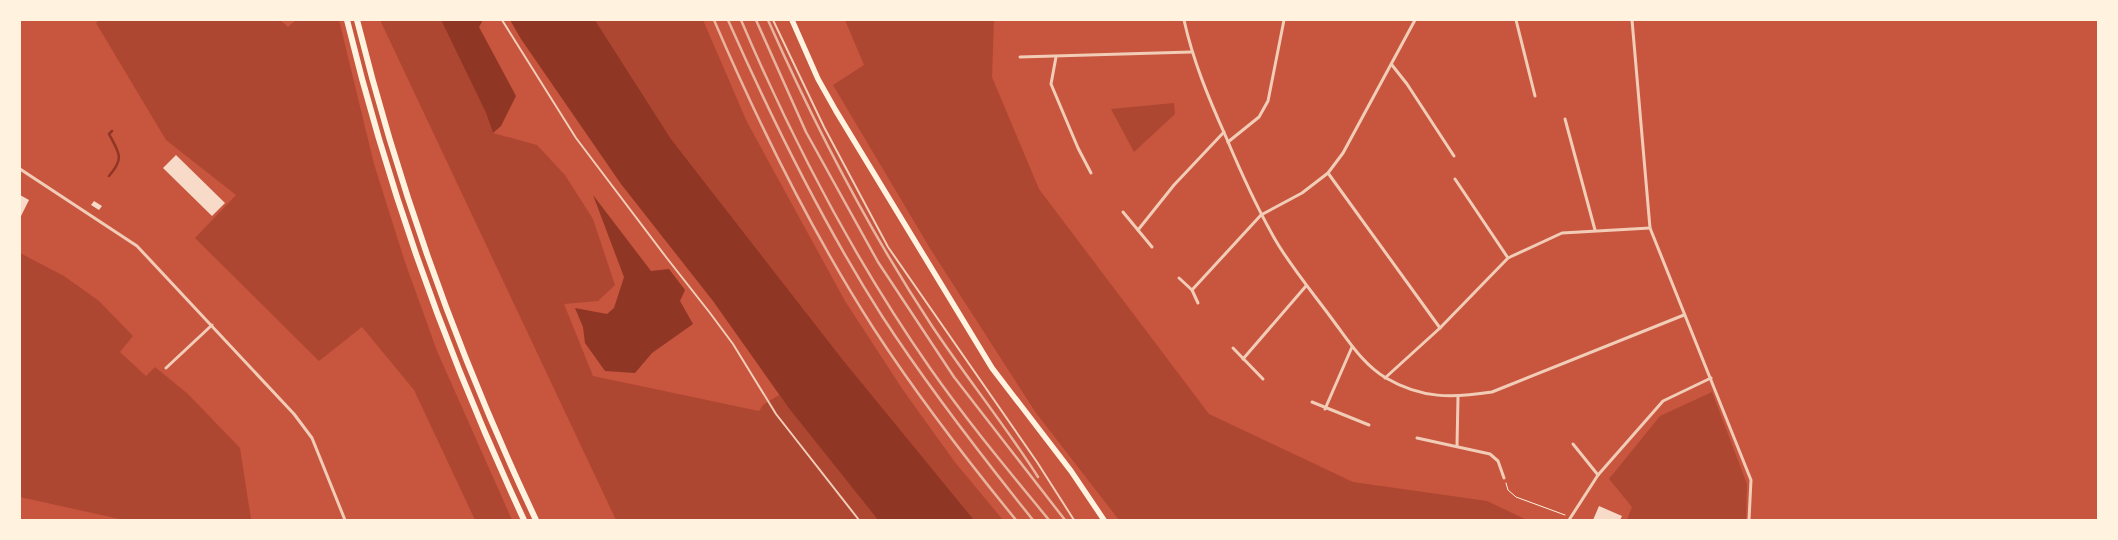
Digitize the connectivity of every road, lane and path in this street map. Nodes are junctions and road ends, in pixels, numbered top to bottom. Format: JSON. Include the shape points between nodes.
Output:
{"nodes":[{"id":1,"x":347,"y":20,"type":"edge"},
{"id":2,"x":357,"y":20,"type":"edge"},
{"id":3,"x":502,"y":20,"type":"edge"},
{"id":4,"x":773,"y":20,"type":"edge"},
{"id":5,"x":792,"y":20,"type":"edge"},
{"id":6,"x":1184,"y":20,"type":"edge"},
{"id":7,"x":1284,"y":20,"type":"edge"},
{"id":8,"x":1415,"y":20,"type":"edge"},
{"id":9,"x":1516,"y":20,"type":"edge"},
{"id":10,"x":1632,"y":20,"type":"edge"},
{"id":11,"x":1191,"y":52,"type":"junction"},
{"id":12,"x":1020,"y":57,"type":"dead end"},
{"id":13,"x":1056,"y":57,"type":"junction"},
{"id":14,"x":1392,"y":65,"type":"junction"},
{"id":15,"x":1535,"y":96,"type":"dead end"},
{"id":16,"x":1565,"y":119,"type":"dead end"},
{"id":17,"x":1224,"y":132,"type":"junction"},
{"id":18,"x":1228,"y":142,"type":"junction"},
{"id":19,"x":1454,"y":156,"type":"dead end"},
{"id":20,"x":20,"y":169,"type":"edge"},
{"id":21,"x":1091,"y":173,"type":"dead end"},
{"id":22,"x":1328,"y":173,"type":"junction"},
{"id":23,"x":1455,"y":180,"type":"dead end"},
{"id":24,"x":1123,"y":212,"type":"dead end"},
{"id":25,"x":1261,"y":215,"type":"junction"},
{"id":26,"x":1650,"y":228,"type":"junction"},
{"id":27,"x":1138,"y":230,"type":"junction"},
{"id":28,"x":1595,"y":230,"type":"junction"},
{"id":29,"x":1152,"y":247,"type":"dead end"},
{"id":30,"x":1508,"y":258,"type":"junction"},
{"id":31,"x":1179,"y":278,"type":"dead end"},
{"id":32,"x":1306,"y":286,"type":"junction"},
{"id":33,"x":1192,"y":290,"type":"junction"},
{"id":34,"x":1198,"y":303,"type":"dead end"},
{"id":35,"x":1684,"y":315,"type":"junction"},
{"id":36,"x":212,"y":326,"type":"junction"},
{"id":37,"x":1440,"y":328,"type":"junction"},
{"id":38,"x":1352,"y":347,"type":"junction"},
{"id":39,"x":1233,"y":348,"type":"dead end"},
{"id":40,"x":1243,"y":359,"type":"junction"},
{"id":41,"x":166,"y":368,"type":"dead end"},
{"id":42,"x":1385,"y":378,"type":"junction"},
{"id":43,"x":1711,"y":378,"type":"junction"},
{"id":44,"x":1263,"y":380,"type":"dead end"},
{"id":45,"x":1458,"y":397,"type":"junction"},
{"id":46,"x":1312,"y":402,"type":"dead end"},
{"id":47,"x":1326,"y":409,"type":"junction"},
{"id":48,"x":1369,"y":425,"type":"dead end"},
{"id":49,"x":1417,"y":438,"type":"dead end"},
{"id":50,"x":1573,"y":444,"type":"dead end"},
{"id":51,"x":1457,"y":446,"type":"junction"},
{"id":52,"x":1598,"y":475,"type":"junction"},
{"id":53,"x":1504,"y":478,"type":"joint"},
{"id":54,"x":1570,"y":518,"type":"edge"},
{"id":55,"x":345,"y":520,"type":"edge"},
{"id":56,"x":524,"y":520,"type":"edge"},
{"id":57,"x":536,"y":520,"type":"edge"},
{"id":58,"x":859,"y":520,"type":"edge"},
{"id":59,"x":1074,"y":520,"type":"edge"},
{"id":60,"x":1104,"y":520,"type":"edge"},
{"id":61,"x":1749,"y":520,"type":"edge"}],
"edges":[{"from":1,"to":56,"type":"highway","via":[[392,184],[426,284],[472,405]]},
{"from":2,"to":57,"type":"highway","via":[[402,182],[435,281],[482,401]]},
{"from":3,"to":58,"type":"lane","via":[[576,138],[733,344],[793,438]]},
{"from":4,"to":59,"type":"lane","via":[[824,127],[888,247]]},
{"from":5,"to":60,"type":"main road","via":[[818,79],[992,368]]},
{"from":6,"to":11,"type":"street"},
{"from":7,"to":18,"type":"street","via":[[1268,101],[1260,118]]},
{"from":8,"to":14,"type":"street"},
{"from":9,"to":15,"type":"street"},
{"from":10,"to":26,"type":"street"},
{"from":11,"to":13,"type":"street"},
{"from":11,"to":17,"type":"street"},
{"from":12,"to":13,"type":"street"},
{"from":13,"to":21,"type":"street","via":[[1051,84]]},
{"from":14,"to":19,"type":"street","via":[[1408,84]]},
{"from":14,"to":22,"type":"street","via":[[1343,153]]},
{"from":16,"to":28,"type":"street"},
{"from":17,"to":18,"type":"street"},
{"from":17,"to":27,"type":"street","via":[[1174,185]]},
{"from":18,"to":25,"type":"street"},
{"from":20,"to":36,"type":"street","via":[[137,246]]},
{"from":22,"to":25,"type":"street","via":[[1302,193]]},
{"from":22,"to":37,"type":"street"},
{"from":23,"to":30,"type":"street"},
{"from":24,"to":27,"type":"street"},
{"from":25,"to":32,"type":"street"},
{"from":25,"to":33,"type":"street"},
{"from":26,"to":28,"type":"street"},
{"from":26,"to":35,"type":"street"},
{"from":27,"to":29,"type":"street"},
{"from":28,"to":30,"type":"street","via":[[1562,233]]},
{"from":30,"to":37,"type":"street"},
{"from":31,"to":33,"type":"street"},
{"from":32,"to":38,"type":"street"},
{"from":32,"to":40,"type":"street"},
{"from":33,"to":34,"type":"street"},
{"from":35,"to":43,"type":"street"},
{"from":35,"to":45,"type":"street","via":[[1492,392]]},
{"from":36,"to":41,"type":"street"},
{"from":36,"to":55,"type":"street","via":[[294,414],[312,438]]},
{"from":37,"to":42,"type":"street"},
{"from":38,"to":42,"type":"street"},
{"from":38,"to":47,"type":"street"},
{"from":39,"to":40,"type":"street"},
{"from":40,"to":44,"type":"street"},
{"from":42,"to":45,"type":"street","via":[[1412,391]]},
{"from":43,"to":52,"type":"street","via":[[1663,401]]},
{"from":43,"to":61,"type":"street","via":[[1751,480]]},
{"from":45,"to":51,"type":"street"},
{"from":46,"to":47,"type":"street"},
{"from":47,"to":48,"type":"street"},
{"from":49,"to":51,"type":"street"},
{"from":50,"to":52,"type":"street"},
{"from":51,"to":53,"type":"street","via":[[1490,454],[1498,461]]},
{"from":52,"to":54,"type":"street"},
{"from":53,"to":54,"type":"path","via":[[1508,490],[1516,497]]}]}
